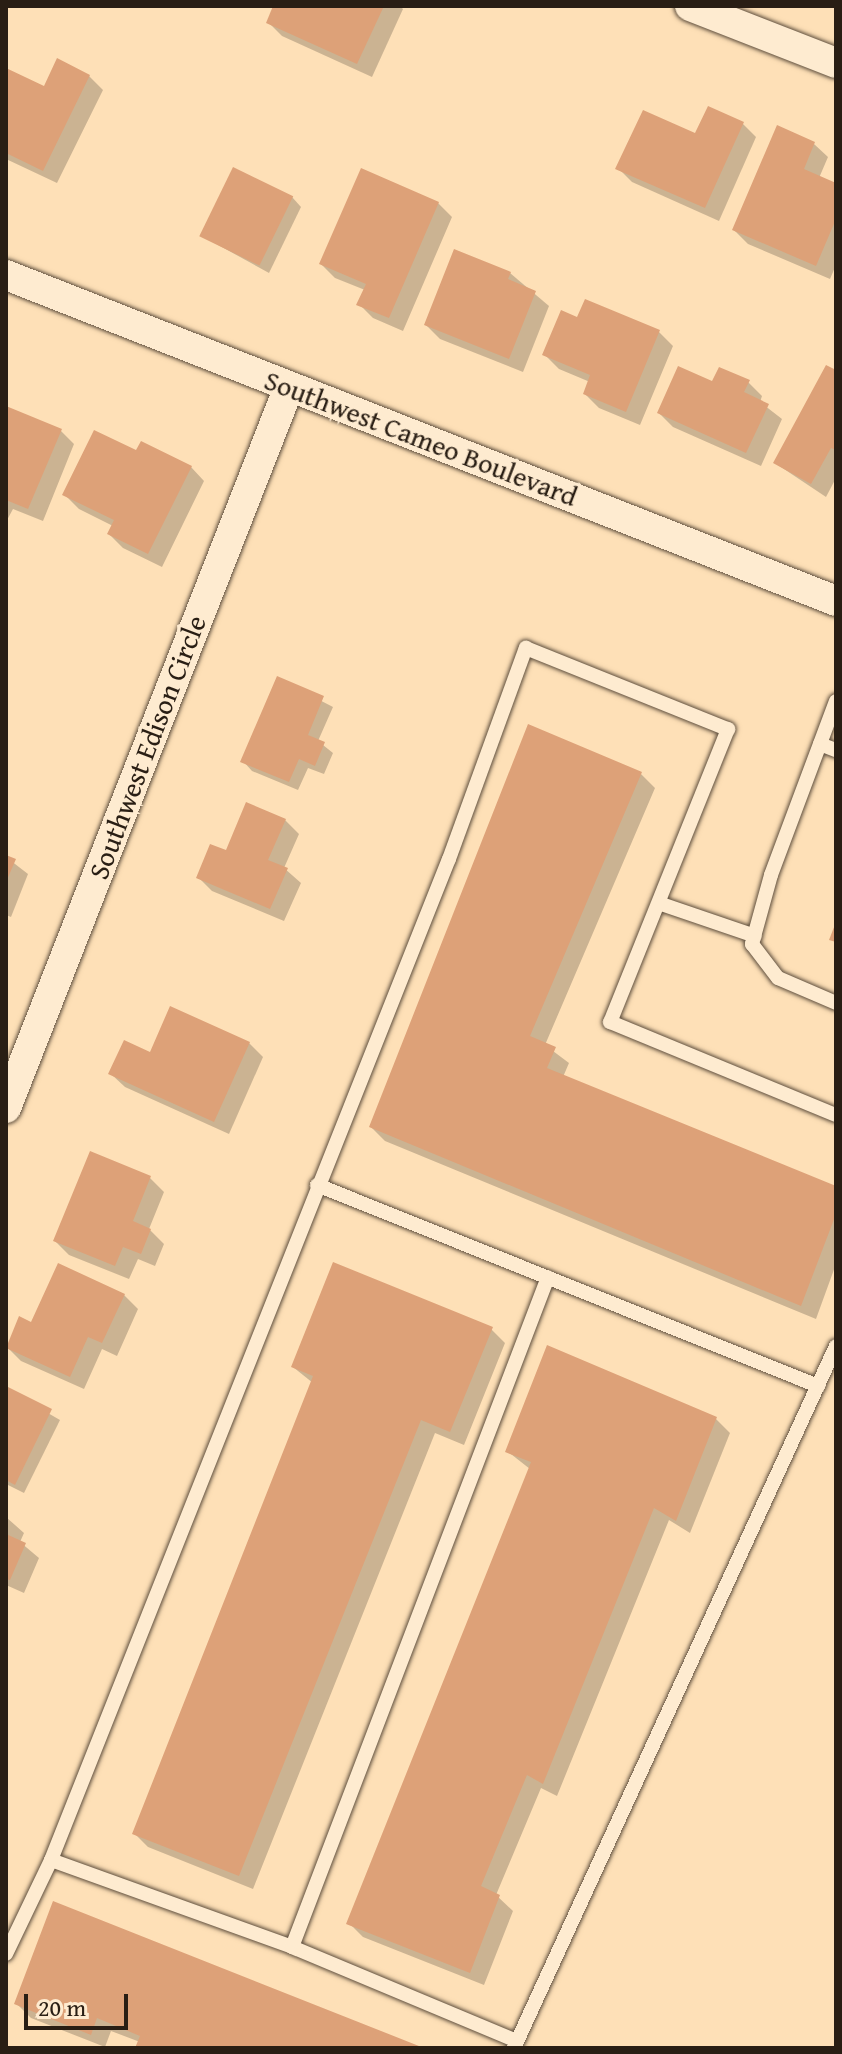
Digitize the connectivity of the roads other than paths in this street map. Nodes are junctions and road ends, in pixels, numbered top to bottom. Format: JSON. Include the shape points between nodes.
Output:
{"nodes":[{"id":1,"x":690,"y":6,"type":"edge"},
{"id":2,"x":836,"y":63,"type":"edge"},
{"id":3,"x":6,"y":275,"type":"edge"},
{"id":4,"x":289,"y":387,"type":"junction"},
{"id":5,"x":836,"y":601,"type":"edge"},
{"id":6,"x":836,"y":701,"type":"edge"},
{"id":7,"x":820,"y":744,"type":"junction"},
{"id":8,"x":836,"y":750,"type":"edge"},
{"id":9,"x":661,"y":904,"type":"junction"},
{"id":10,"x":755,"y":936,"type":"junction"},
{"id":11,"x":836,"y":1003,"type":"edge"},
{"id":12,"x":6,"y":1108,"type":"edge"},
{"id":13,"x":836,"y":1115,"type":"edge"},
{"id":14,"x":317,"y":1185,"type":"junction"},
{"id":15,"x":548,"y":1277,"type":"junction"},
{"id":16,"x":836,"y":1346,"type":"edge"},
{"id":17,"x":818,"y":1386,"type":"junction"},
{"id":18,"x":51,"y":1860,"type":"junction"},
{"id":19,"x":292,"y":1947,"type":"junction"},
{"id":20,"x":6,"y":1954,"type":"edge"},
{"id":21,"x":516,"y":2044,"type":"edge"}],
"edges":[{"from":1,"to":2,"type":"street"},
{"from":3,"to":4,"type":"street","name":"Southwest Cameo Boulevard"},
{"from":4,"to":5,"type":"street","name":"Southwest Cameo Boulevard"},
{"from":4,"to":12,"type":"street","name":"Southwest Edison Circle"},
{"from":6,"to":7,"type":"lane"},
{"from":7,"to":8,"type":"lane"},
{"from":7,"to":10,"type":"lane","via":[[771,875]]},
{"from":9,"to":10,"type":"lane"},
{"from":9,"to":13,"type":"lane","via":[[610,1022]]},
{"from":9,"to":14,"type":"lane","via":[[728,729],[526,648],[449,859]]},
{"from":10,"to":11,"type":"lane","via":[[752,944],[778,978]]},
{"from":14,"to":15,"type":"lane"},
{"from":14,"to":18,"type":"lane"},
{"from":15,"to":17,"type":"lane"},
{"from":15,"to":19,"type":"lane"},
{"from":16,"to":17,"type":"lane"},
{"from":17,"to":21,"type":"lane"},
{"from":18,"to":19,"type":"lane"},
{"from":18,"to":20,"type":"lane"},
{"from":19,"to":21,"type":"lane"}]}
